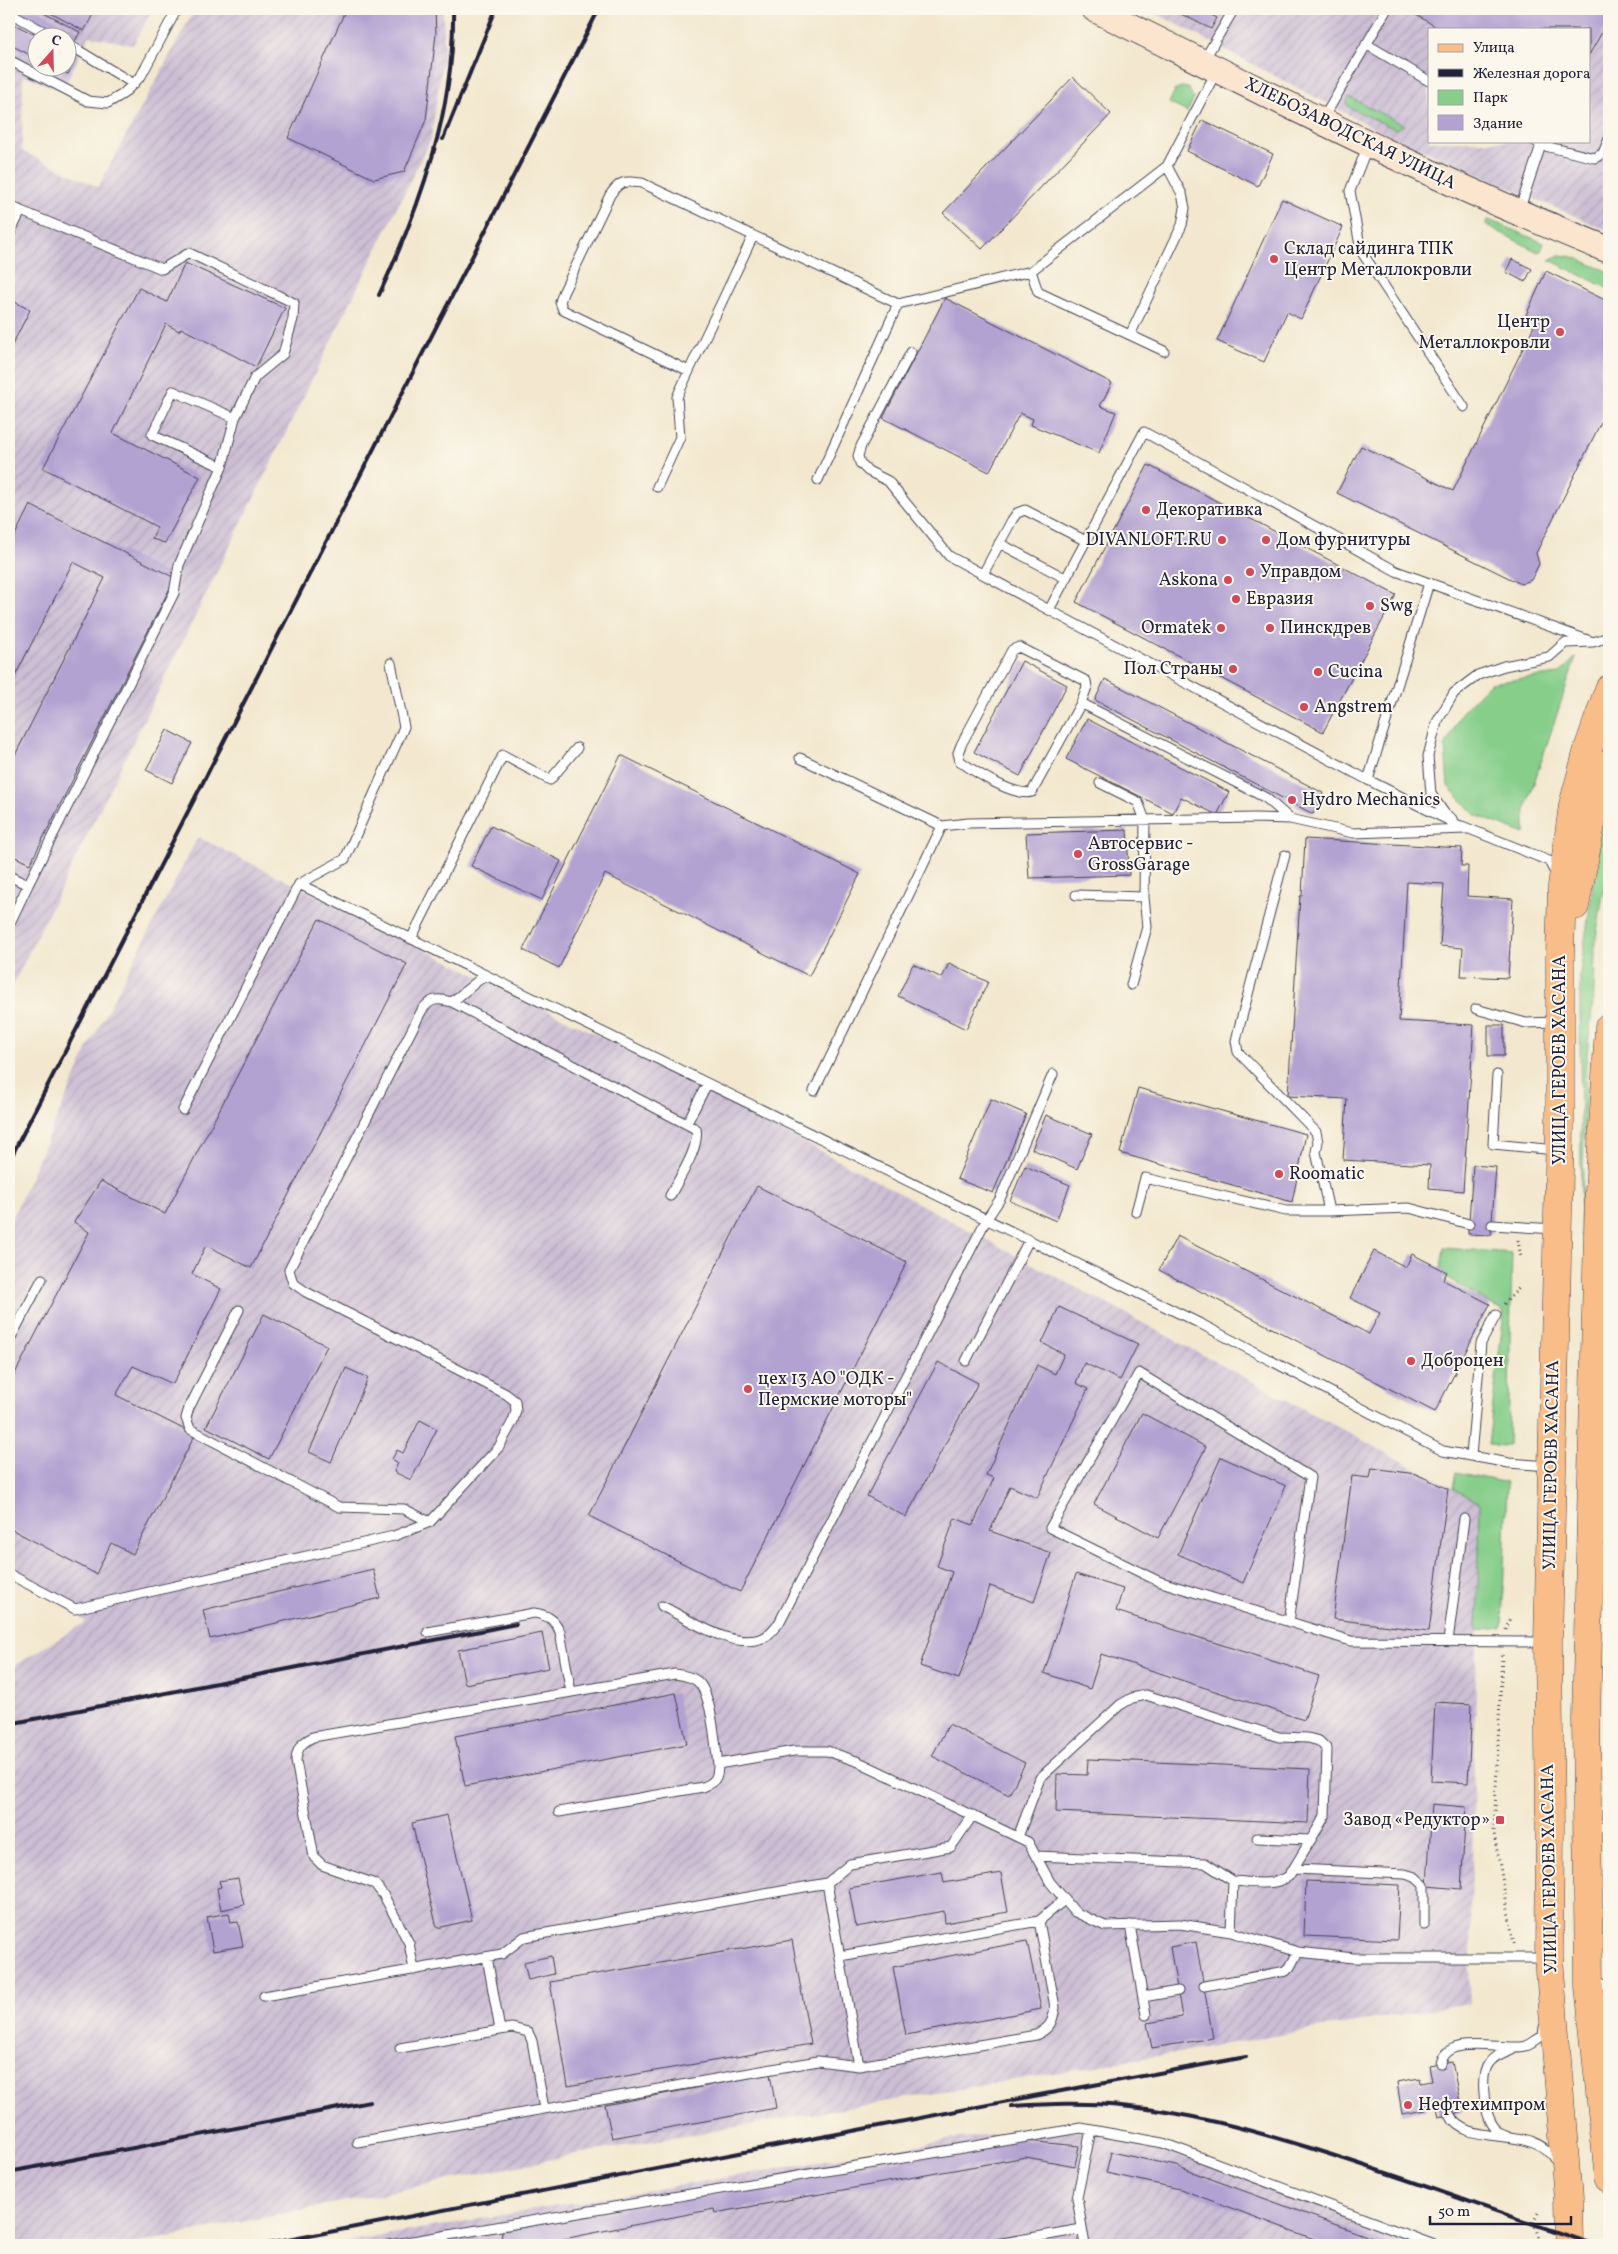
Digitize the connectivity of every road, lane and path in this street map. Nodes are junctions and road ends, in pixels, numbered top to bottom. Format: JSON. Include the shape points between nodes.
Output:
{"nodes":[{"id":1,"x":177,"y":9,"type":"edge"},
{"id":2,"x":1095,"y":9,"type":"edge"},
{"id":3,"x":1234,"y":9,"type":"edge"},
{"id":4,"x":1387,"y":9,"type":"edge"},
{"id":5,"x":9,"y":12,"type":"edge"},
{"id":6,"x":37,"y":28,"type":"edge"},
{"id":7,"x":1366,"y":44,"type":"junction"},
{"id":8,"x":78,"y":50,"type":"edge"},
{"id":9,"x":9,"y":60,"type":"edge"},
{"id":10,"x":1210,"y":66,"type":"junction"},
{"id":11,"x":1428,"y":79,"type":"edge"},
{"id":12,"x":134,"y":84,"type":"junction"},
{"id":13,"x":1322,"y":122,"type":"junction"},
{"id":14,"x":1609,"y":139,"type":"edge"},
{"id":15,"x":1538,"y":143,"type":"edge"},
{"id":16,"x":1368,"y":144,"type":"junction"},
{"id":17,"x":1167,"y":166,"type":"junction"},
{"id":18,"x":9,"y":205,"type":"edge"},
{"id":19,"x":21,"y":211,"type":"junction"},
{"id":20,"x":1518,"y":213,"type":"junction"},
{"id":21,"x":9,"y":235,"type":"edge"},
{"id":22,"x":753,"y":236,"type":"junction"},
{"id":23,"x":1609,"y":250,"type":"edge"},
{"id":24,"x":1031,"y":271,"type":"junction"},
{"id":25,"x":898,"y":304,"type":"junction"},
{"id":26,"x":1130,"y":334,"type":"junction"},
{"id":27,"x":1164,"y":351,"type":"dead end"},
{"id":28,"x":911,"y":352,"type":"dead end"},
{"id":29,"x":689,"y":371,"type":"junction"},
{"id":30,"x":1464,"y":407,"type":"dead end"},
{"id":31,"x":235,"y":418,"type":"junction"},
{"id":32,"x":222,"y":467,"type":"junction"},
{"id":33,"x":818,"y":480,"type":"dead end"},
{"id":34,"x":657,"y":487,"type":"dead end"},
{"id":35,"x":1086,"y":541,"type":"junction"},
{"id":36,"x":999,"y":543,"type":"junction"},
{"id":37,"x":983,"y":574,"type":"junction"},
{"id":38,"x":1066,"y":578,"type":"junction"},
{"id":39,"x":1429,"y":583,"type":"junction"},
{"id":40,"x":1048,"y":610,"type":"junction"},
{"id":41,"x":1609,"y":637,"type":"edge"},
{"id":42,"x":1594,"y":642,"type":"junction"},
{"id":43,"x":391,"y":663,"type":"dead end"},
{"id":44,"x":1609,"y":690,"type":"edge"},
{"id":45,"x":1081,"y":703,"type":"junction"},
{"id":46,"x":576,"y":748,"type":"dead end"},
{"id":47,"x":800,"y":758,"type":"dead end"},
{"id":48,"x":1609,"y":764,"type":"edge"},
{"id":49,"x":1368,"y":780,"type":"junction"},
{"id":50,"x":1100,"y":783,"type":"dead end"},
{"id":51,"x":1145,"y":820,"type":"junction"},
{"id":52,"x":1290,"y":820,"type":"junction"},
{"id":53,"x":942,"y":826,"type":"junction"},
{"id":54,"x":1466,"y":829,"type":"junction"},
{"id":55,"x":1285,"y":855,"type":"dead end"},
{"id":56,"x":9,"y":876,"type":"edge"},
{"id":57,"x":299,"y":884,"type":"junction"},
{"id":58,"x":28,"y":885,"type":"junction"},
{"id":59,"x":1562,"y":886,"type":"junction"},
{"id":60,"x":1076,"y":895,"type":"dead end"},
{"id":61,"x":1144,"y":897,"type":"junction"},
{"id":62,"x":9,"y":925,"type":"edge"},
{"id":63,"x":411,"y":938,"type":"junction"},
{"id":64,"x":1560,"y":956,"type":"junction"},
{"id":65,"x":485,"y":975,"type":"junction"},
{"id":66,"x":1131,"y":984,"type":"dead end"},
{"id":67,"x":452,"y":1002,"type":"junction"},
{"id":68,"x":1476,"y":1009,"type":"dead end"},
{"id":69,"x":1560,"y":1022,"type":"junction"},
{"id":70,"x":1609,"y":1027,"type":"edge"},
{"id":71,"x":1053,"y":1074,"type":"dead end"},
{"id":72,"x":1497,"y":1075,"type":"dead end"},
{"id":73,"x":707,"y":1084,"type":"junction"},
{"id":74,"x":814,"y":1091,"type":"dead end"},
{"id":75,"x":183,"y":1110,"type":"dead end"},
{"id":76,"x":687,"y":1123,"type":"junction"},
{"id":77,"x":1560,"y":1150,"type":"junction"},
{"id":78,"x":670,"y":1196,"type":"dead end"},
{"id":79,"x":1329,"y":1211,"type":"junction"},
{"id":80,"x":1136,"y":1212,"type":"dead end"},
{"id":81,"x":986,"y":1220,"type":"junction"},
{"id":82,"x":1469,"y":1224,"type":"dead end"},
{"id":83,"x":1492,"y":1225,"type":"dead end"},
{"id":84,"x":1558,"y":1229,"type":"junction"},
{"id":85,"x":1028,"y":1240,"type":"junction"},
{"id":86,"x":42,"y":1279,"type":"dead end"},
{"id":87,"x":1520,"y":1287,"type":"dead end"},
{"id":88,"x":239,"y":1310,"type":"dead end"},
{"id":89,"x":1496,"y":1315,"type":"joint"},
{"id":90,"x":9,"y":1341,"type":"edge"},
{"id":91,"x":966,"y":1361,"type":"dead end"},
{"id":92,"x":1471,"y":1456,"type":"junction"},
{"id":93,"x":1552,"y":1466,"type":"junction"},
{"id":94,"x":1464,"y":1519,"type":"dead end"},
{"id":95,"x":430,"y":1522,"type":"junction"},
{"id":96,"x":9,"y":1574,"type":"edge"},
{"id":97,"x":662,"y":1606,"type":"dead end"},
{"id":98,"x":1288,"y":1622,"type":"junction"},
{"id":99,"x":428,"y":1632,"type":"dead end"},
{"id":100,"x":1448,"y":1642,"type":"junction"},
{"id":101,"x":1548,"y":1642,"type":"junction"},
{"id":102,"x":1503,"y":1649,"type":"dead end"},
{"id":103,"x":571,"y":1692,"type":"junction"},
{"id":104,"x":718,"y":1764,"type":"junction"},
{"id":105,"x":559,"y":1812,"type":"dead end"},
{"id":106,"x":973,"y":1815,"type":"junction"},
{"id":107,"x":1598,"y":1828,"type":"edge"},
{"id":108,"x":1018,"y":1837,"type":"junction"},
{"id":109,"x":1257,"y":1838,"type":"dead end"},
{"id":110,"x":1311,"y":1840,"type":"junction"},
{"id":111,"x":1036,"y":1856,"type":"junction"},
{"id":112,"x":1295,"y":1869,"type":"junction"},
{"id":113,"x":1233,"y":1881,"type":"junction"},
{"id":114,"x":827,"y":1883,"type":"junction"},
{"id":115,"x":1064,"y":1900,"type":"junction"},
{"id":116,"x":1039,"y":1921,"type":"junction"},
{"id":117,"x":1130,"y":1925,"type":"junction"},
{"id":118,"x":1424,"y":1925,"type":"dead end"},
{"id":119,"x":1231,"y":1932,"type":"junction"},
{"id":120,"x":1515,"y":1948,"type":"dead end"},
{"id":121,"x":1298,"y":1952,"type":"junction"},
{"id":122,"x":840,"y":1956,"type":"junction"},
{"id":123,"x":487,"y":1957,"type":"junction"},
{"id":124,"x":1550,"y":1969,"type":"junction"},
{"id":125,"x":414,"y":1970,"type":"junction"},
{"id":126,"x":1599,"y":1984,"type":"edge"},
{"id":127,"x":1204,"y":1986,"type":"dead end"},
{"id":128,"x":1178,"y":1991,"type":"dead end"},
{"id":129,"x":264,"y":1996,"type":"dead end"},
{"id":130,"x":1143,"y":1997,"type":"junction"},
{"id":131,"x":1146,"y":2015,"type":"dead end"},
{"id":132,"x":500,"y":2030,"type":"junction"},
{"id":133,"x":1517,"y":2047,"type":"junction"},
{"id":134,"x":400,"y":2048,"type":"dead end"},
{"id":135,"x":1441,"y":2064,"type":"dead end"},
{"id":136,"x":859,"y":2066,"type":"junction"},
{"id":137,"x":544,"y":2109,"type":"junction"},
{"id":138,"x":1450,"y":2114,"type":"dead end"},
{"id":139,"x":1091,"y":2130,"type":"junction"},
{"id":140,"x":1528,"y":2141,"type":"junction"},
{"id":141,"x":357,"y":2142,"type":"dead end"},
{"id":142,"x":1609,"y":2179,"type":"edge"},
{"id":143,"x":1568,"y":2200,"type":"junction"},
{"id":144,"x":1539,"y":2213,"type":"dead end"},
{"id":145,"x":1082,"y":2229,"type":"junction"},
{"id":146,"x":1540,"y":2238,"type":"dead end"},
{"id":147,"x":389,"y":2245,"type":"edge"},
{"id":148,"x":991,"y":2245,"type":"edge"},
{"id":149,"x":1085,"y":2245,"type":"edge"},
{"id":150,"x":1434,"y":2245,"type":"edge"},
{"id":151,"x":1569,"y":2245,"type":"edge"}],
"edges":[{"from":1,"to":12,"type":"lane"},
{"from":2,"to":10,"type":"main road","name":"ХЛЕБОЗАВОДСКАЯ УЛИЦА"},
{"from":3,"to":10,"type":"lane"},
{"from":4,"to":7,"type":"lane"},
{"from":5,"to":6,"type":"lane"},
{"from":7,"to":11,"type":"lane"},
{"from":7,"to":13,"type":"lane"},
{"from":8,"to":12,"type":"lane"},
{"from":9,"to":12,"type":"lane","via":[[88,101],[108,103]]},
{"from":10,"to":13,"type":"main road","name":"ХЛЕБОЗАВОДСКАЯ УЛИЦА"},
{"from":10,"to":17,"type":"lane"},
{"from":13,"to":16,"type":"main road","name":"ХЛЕБОЗАВОДСКАЯ УЛИЦА"},
{"from":14,"to":15,"type":"lane","via":[[1603,153],[1595,158]]},
{"from":15,"to":20,"type":"lane"},
{"from":16,"to":20,"type":"main road","name":"ХЛЕБОЗАВОДСКАЯ УЛИЦА"},
{"from":16,"to":30,"type":"lane","via":[[1350,191],[1361,251]]},
{"from":17,"to":24,"type":"lane"},
{"from":17,"to":26,"type":"lane","via":[[1182,194],[1185,208],[1182,224]]},
{"from":18,"to":19,"type":"lane"},
{"from":19,"to":21,"type":"lane"},
{"from":19,"to":31,"type":"lane","via":[[162,269],[189,253],[294,303],[283,354],[255,377]]},
{"from":20,"to":23,"type":"main road","name":"ХЛЕБОЗАВОДСКАЯ УЛИЦА"},
{"from":22,"to":25,"type":"lane"},
{"from":22,"to":29,"type":"lane"},
{"from":22,"to":29,"type":"lane","via":[[642,183],[626,181],[616,185],[610,195],[560,302],[563,310]]},
{"from":24,"to":25,"type":"lane"},
{"from":24,"to":26,"type":"lane","via":[[1038,292]]},
{"from":25,"to":33,"type":"lane"},
{"from":26,"to":27,"type":"lane"},
{"from":28,"to":37,"type":"lane","via":[[861,446],[860,463],[888,481],[949,556]]},
{"from":29,"to":34,"type":"lane","via":[[677,396],[680,437]]},
{"from":31,"to":32,"type":"lane"},
{"from":31,"to":32,"type":"lane","via":[[173,391],[152,435]]},
{"from":32,"to":58,"type":"lane","via":[[179,565],[174,593]]},
{"from":35,"to":36,"type":"lane","via":[[1025,510],[1017,513]]},
{"from":35,"to":38,"type":"lane"},
{"from":35,"to":39,"type":"lane","via":[[1144,432],[1396,571]]},
{"from":36,"to":37,"type":"lane"},
{"from":36,"to":38,"type":"lane"},
{"from":37,"to":40,"type":"lane"},
{"from":38,"to":40,"type":"lane"},
{"from":39,"to":42,"type":"lane"},
{"from":39,"to":49,"type":"lane"},
{"from":40,"to":49,"type":"lane"},
{"from":41,"to":42,"type":"lane"},
{"from":42,"to":54,"type":"lane","via":[[1566,643],[1549,657],[1504,666],[1478,676],[1454,693],[1437,722],[1428,756],[1431,794],[1445,814]]},
{"from":43,"to":57,"type":"lane","via":[[404,727],[344,859]]},
{"from":44,"to":59,"type":"main road","name":"УЛИЦА ГЕРОЕВ ХАСАНА","via":[[1573,805]]},
{"from":45,"to":45,"type":"lane","via":[[1032,792],[1014,791],[960,761],[961,745],[1012,650],[1019,647],[1030,651],[1086,681],[1088,687]]},
{"from":45,"to":52,"type":"lane","via":[[1266,798]]},
{"from":46,"to":63,"type":"lane","via":[[550,780],[503,755]]},
{"from":47,"to":53,"type":"lane"},
{"from":48,"to":64,"type":"main road","via":[[1601,775],[1576,905]]},
{"from":49,"to":54,"type":"lane"},
{"from":50,"to":51,"type":"lane","via":[[1138,802]]},
{"from":51,"to":52,"type":"lane"},
{"from":51,"to":53,"type":"lane"},
{"from":51,"to":61,"type":"lane"},
{"from":52,"to":54,"type":"lane","via":[[1353,833]]},
{"from":53,"to":74,"type":"lane"},
{"from":54,"to":59,"type":"lane","via":[[1549,861]]},
{"from":55,"to":79,"type":"lane","via":[[1236,1041],[1238,1052],[1316,1132],[1316,1152]]},
{"from":56,"to":58,"type":"lane"},
{"from":57,"to":63,"type":"lane"},
{"from":57,"to":75,"type":"lane"},
{"from":58,"to":62,"type":"lane"},
{"from":59,"to":64,"type":"main road","name":"УЛИЦА ГЕРОЕВ ХАСАНА"},
{"from":60,"to":61,"type":"lane"},
{"from":61,"to":66,"type":"lane","via":[[1147,928]]},
{"from":63,"to":65,"type":"lane"},
{"from":64,"to":69,"type":"main road","name":"УЛИЦА ГЕРОЕВ ХАСАНА"},
{"from":65,"to":67,"type":"lane"},
{"from":65,"to":73,"type":"lane"},
{"from":67,"to":76,"type":"lane"},
{"from":67,"to":95,"type":"lane","via":[[437,998],[428,1001],[422,1010],[289,1270],[293,1283],[306,1292],[515,1401],[513,1421],[499,1447]]},
{"from":68,"to":69,"type":"lane","via":[[1526,1024]]},
{"from":69,"to":77,"type":"main road","name":"УЛИЦА ГЕРОЕВ ХАСАНА"},
{"from":70,"to":107,"type":"main road","via":[[1599,1193],[1596,1435],[1586,1718]]},
{"from":71,"to":81,"type":"lane","via":[[1000,1199]]},
{"from":72,"to":77,"type":"lane","via":[[1493,1144]]},
{"from":73,"to":76,"type":"lane"},
{"from":73,"to":81,"type":"lane"},
{"from":76,"to":78,"type":"lane","via":[[696,1129],[698,1138]]},
{"from":77,"to":84,"type":"main road","name":"УЛИЦА ГЕРОЕВ ХАСАНА"},
{"from":79,"to":80,"type":"lane","via":[[1286,1211],[1145,1178]]},
{"from":79,"to":82,"type":"lane","via":[[1409,1208]]},
{"from":81,"to":85,"type":"lane"},
{"from":81,"to":97,"type":"lane","via":[[779,1623],[765,1637],[746,1641],[721,1636]]},
{"from":83,"to":84,"type":"lane"},
{"from":84,"to":93,"type":"main road","name":"УЛИЦА ГЕРОЕВ ХАСАНА"},
{"from":85,"to":91,"type":"lane"},
{"from":85,"to":92,"type":"lane","via":[[1203,1325],[1443,1451]]},
{"from":86,"to":90,"type":"lane"},
{"from":87,"to":89,"type":"path"},
{"from":88,"to":95,"type":"lane","via":[[189,1408],[186,1418],[190,1428],[339,1507],[404,1508]]},
{"from":89,"to":92,"type":"lane","via":[[1482,1343]]},
{"from":92,"to":93,"type":"lane"},
{"from":93,"to":101,"type":"main road","name":"УЛИЦА ГЕРОЕВ ХАСАНА"},
{"from":94,"to":100,"type":"lane"},
{"from":95,"to":96,"type":"lane","via":[[394,1536],[75,1609]]},
{"from":98,"to":98,"type":"lane","via":[[1310,1477],[1139,1373],[1050,1528],[1158,1581]]},
{"from":98,"to":100,"type":"lane","via":[[1351,1641]]},
{"from":99,"to":103,"type":"lane","via":[[534,1613],[546,1615],[557,1624],[560,1632]]},
{"from":100,"to":101,"type":"lane"},
{"from":101,"to":124,"type":"main road","name":"УЛИЦА ГЕРОЕВ ХАСАНА"},
{"from":102,"to":120,"type":"path","via":[[1494,1833]]},
{"from":103,"to":104,"type":"lane","via":[[675,1674],[697,1680],[706,1692]]},
{"from":103,"to":125,"type":"lane","via":[[302,1742],[296,1761],[314,1857],[322,1865],[374,1884],[409,1943]]},
{"from":104,"to":105,"type":"lane","via":[[718,1775],[713,1783],[703,1787]]},
{"from":104,"to":106,"type":"lane","via":[[794,1751],[826,1751],[858,1762]]},
{"from":106,"to":108,"type":"lane"},
{"from":106,"to":114,"type":"lane","via":[[951,1847],[850,1864]]},
{"from":107,"to":126,"type":"main road"},
{"from":108,"to":110,"type":"lane","via":[[1040,1778],[1120,1705],[1146,1695],[1280,1737],[1319,1741],[1327,1749],[1325,1816]]},
{"from":108,"to":111,"type":"lane","via":[[1028,1842]]},
{"from":109,"to":110,"type":"lane"},
{"from":110,"to":112,"type":"lane"},
{"from":111,"to":113,"type":"lane","via":[[1205,1863]]},
{"from":111,"to":115,"type":"lane"},
{"from":112,"to":113,"type":"lane","via":[[1282,1881],[1272,1883]]},
{"from":112,"to":118,"type":"lane","via":[[1415,1877],[1424,1885]]},
{"from":113,"to":119,"type":"lane"},
{"from":114,"to":122,"type":"lane"},
{"from":114,"to":123,"type":"lane","via":[[524,1937],[502,1954]]},
{"from":115,"to":116,"type":"lane"},
{"from":115,"to":117,"type":"lane","via":[[1075,1912],[1105,1926]]},
{"from":116,"to":122,"type":"lane"},
{"from":116,"to":136,"type":"lane","via":[[1054,2007],[1053,2020],[1047,2030],[1036,2035]]},
{"from":117,"to":119,"type":"lane","via":[[1180,1924]]},
{"from":117,"to":130,"type":"lane"},
{"from":119,"to":121,"type":"lane"},
{"from":121,"to":124,"type":"lane"},
{"from":121,"to":127,"type":"lane","via":[[1286,1972]]},
{"from":122,"to":136,"type":"lane"},
{"from":123,"to":125,"type":"lane"},
{"from":123,"to":132,"type":"lane"},
{"from":124,"to":133,"type":"lane","via":[[1543,2036],[1527,2046]]},
{"from":124,"to":143,"type":"main road","name":"УЛИЦА ГЕРОЕВ ХАСАНА"},
{"from":125,"to":129,"type":"lane"},
{"from":126,"to":142,"type":"main road"},
{"from":128,"to":130,"type":"lane"},
{"from":130,"to":131,"type":"lane"},
{"from":132,"to":134,"type":"lane"},
{"from":132,"to":137,"type":"lane","via":[[512,2028],[528,2032]]},
{"from":133,"to":135,"type":"lane","via":[[1462,2046],[1447,2052]]},
{"from":133,"to":140,"type":"lane","via":[[1489,2063],[1483,2081],[1490,2118],[1496,2130]]},
{"from":136,"to":137,"type":"lane","via":[[818,2061]]},
{"from":137,"to":141,"type":"lane"},
{"from":138,"to":140,"type":"lane","via":[[1464,2128]]},
{"from":139,"to":145,"type":"lane","via":[[1077,2198]]},
{"from":139,"to":147,"type":"lane","via":[[1081,2128],[1018,2138]]},
{"from":139,"to":150,"type":"lane","via":[[1163,2143]]},
{"from":140,"to":143,"type":"lane","via":[[1544,2147],[1553,2155]]},
{"from":143,"to":151,"type":"main road","name":"УЛИЦА ГЕРОЕВ ХАСАНА"},
{"from":144,"to":146,"type":"path","via":[[1534,2223]]},
{"from":145,"to":148,"type":"lane"},
{"from":145,"to":149,"type":"lane"}]}
